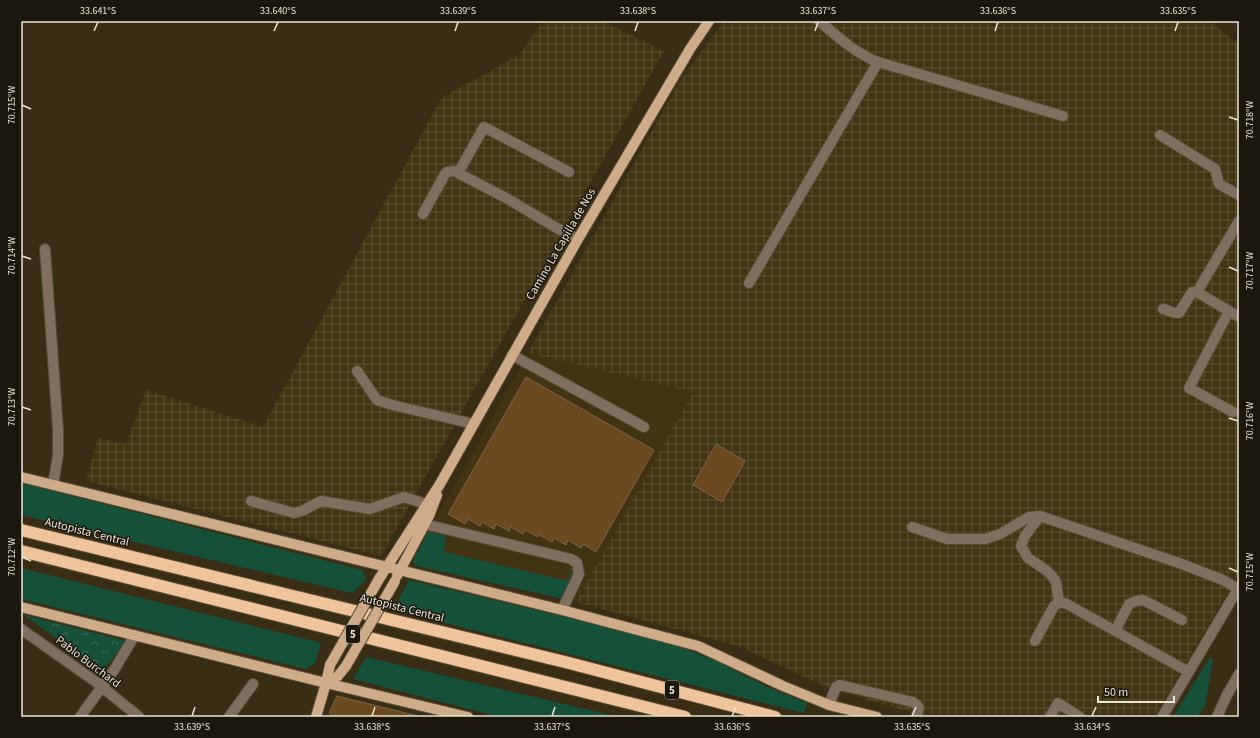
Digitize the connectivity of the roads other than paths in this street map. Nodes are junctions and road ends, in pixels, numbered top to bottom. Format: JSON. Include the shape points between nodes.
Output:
{"nodes":[{"id":1,"x":709,"y":21,"type":"edge"},
{"id":2,"x":819,"y":21,"type":"edge"},
{"id":3,"x":878,"y":62,"type":"junction"},
{"id":4,"x":1063,"y":116,"type":"dead end"},
{"id":5,"x":1160,"y":135,"type":"dead end"},
{"id":6,"x":569,"y":172,"type":"dead end"},
{"id":7,"x":458,"y":173,"type":"junction"},
{"id":8,"x":1239,"y":195,"type":"edge"},
{"id":9,"x":423,"y":214,"type":"dead end"},
{"id":10,"x":1239,"y":221,"type":"edge"},
{"id":11,"x":578,"y":239,"type":"junction"},
{"id":12,"x":45,"y":249,"type":"dead end"},
{"id":13,"x":749,"y":283,"type":"dead end"},
{"id":14,"x":1197,"y":292,"type":"junction"},
{"id":15,"x":1163,"y":309,"type":"dead end"},
{"id":16,"x":1229,"y":311,"type":"junction"},
{"id":17,"x":1239,"y":317,"type":"edge"},
{"id":18,"x":512,"y":355,"type":"junction"},
{"id":19,"x":357,"y":372,"type":"dead end"},
{"id":20,"x":1233,"y":412,"type":"dead end"},
{"id":21,"x":474,"y":424,"type":"junction"},
{"id":22,"x":644,"y":427,"type":"dead end"},
{"id":23,"x":21,"y":477,"type":"edge"},
{"id":24,"x":440,"y":484,"type":"junction"},
{"id":25,"x":53,"y":485,"type":"junction"},
{"id":26,"x":251,"y":501,"type":"dead end"},
{"id":27,"x":426,"y":504,"type":"junction"},
{"id":28,"x":1040,"y":516,"type":"junction"},
{"id":29,"x":424,"y":524,"type":"junction"},
{"id":30,"x":912,"y":527,"type":"dead end"},
{"id":31,"x":21,"y":530,"type":"edge"},
{"id":32,"x":21,"y":551,"type":"edge"},
{"id":33,"x":387,"y":568,"type":"junction"},
{"id":34,"x":400,"y":571,"type":"junction"},
{"id":35,"x":1238,"y":588,"type":"edge"},
{"id":36,"x":1059,"y":603,"type":"junction"},
{"id":37,"x":21,"y":607,"type":"edge"},
{"id":38,"x":562,"y":610,"type":"junction"},
{"id":39,"x":1182,"y":620,"type":"dead end"},
{"id":40,"x":21,"y":629,"type":"edge"},
{"id":41,"x":1115,"y":631,"type":"junction"},
{"id":42,"x":135,"y":635,"type":"junction"},
{"id":43,"x":1035,"y":641,"type":"dead end"},
{"id":44,"x":1189,"y":672,"type":"junction"},
{"id":45,"x":1239,"y":674,"type":"edge"},
{"id":46,"x":326,"y":683,"type":"junction"},
{"id":47,"x":253,"y":684,"type":"dead end"},
{"id":48,"x":102,"y":688,"type":"junction"},
{"id":49,"x":829,"y":705,"type":"junction"},
{"id":50,"x":1220,"y":716,"type":"edge"},
{"id":51,"x":80,"y":717,"type":"edge"},
{"id":52,"x":139,"y":717,"type":"edge"},
{"id":53,"x":230,"y":717,"type":"edge"},
{"id":54,"x":316,"y":717,"type":"edge"},
{"id":55,"x":468,"y":717,"type":"edge"},
{"id":56,"x":685,"y":717,"type":"edge"},
{"id":57,"x":775,"y":717,"type":"edge"},
{"id":58,"x":877,"y":717,"type":"edge"},
{"id":59,"x":916,"y":717,"type":"edge"},
{"id":60,"x":1050,"y":717,"type":"edge"},
{"id":61,"x":1080,"y":717,"type":"edge"},
{"id":62,"x":1162,"y":717,"type":"edge"}],
"edges":[{"from":1,"to":11,"type":"main road","name":"Camino La Capilla de Nos","via":[[686,55]]},
{"from":2,"to":3,"type":"street","via":[[855,51]]},
{"from":3,"to":4,"type":"street"},
{"from":3,"to":13,"type":"street"},
{"from":5,"to":8,"type":"street","via":[[1215,169],[1219,184]]},
{"from":6,"to":7,"type":"street","via":[[484,126]]},
{"from":7,"to":9,"type":"street","via":[[451,171],[445,174]]},
{"from":7,"to":11,"type":"street"},
{"from":10,"to":14,"type":"street"},
{"from":11,"to":18,"type":"main road","name":"Camino La Capilla de Nos"},
{"from":12,"to":25,"type":"street","via":[[58,429],[58,455]]},
{"from":14,"to":15,"type":"street","via":[[1192,292],[1179,313]]},
{"from":14,"to":16,"type":"street"},
{"from":16,"to":17,"type":"street"},
{"from":16,"to":20,"type":"street","via":[[1189,388]]},
{"from":18,"to":21,"type":"main road","name":"Camino La Capilla de Nos"},
{"from":18,"to":22,"type":"street"},
{"from":19,"to":21,"type":"street","via":[[377,400]]},
{"from":21,"to":24,"type":"main road","name":"Camino La Capilla de Nos"},
{"from":23,"to":25,"type":"main road"},
{"from":24,"to":27,"type":"main road","name":"Camino La Capilla de Nos"},
{"from":24,"to":29,"type":"main road","name":"Camino La Capilla de Nos"},
{"from":25,"to":33,"type":"main road"},
{"from":26,"to":27,"type":"street","via":[[294,513],[321,501],[370,509],[404,497]]},
{"from":27,"to":33,"type":"main road","name":"Camino La Capilla de Nos"},
{"from":28,"to":30,"type":"street","via":[[1029,517],[1000,534],[985,539],[947,539]]},
{"from":28,"to":35,"type":"street","via":[[1179,563]]},
{"from":28,"to":36,"type":"street","via":[[1021,546],[1028,558],[1052,576],[1056,582]]},
{"from":29,"to":34,"type":"main road","name":"Camino La Capilla de Nos"},
{"from":29,"to":38,"type":"street","via":[[571,559],[577,563],[579,574]]},
{"from":31,"to":57,"type":"highway","name":"Autopista Central","number":"5","via":[[569,663]]},
{"from":32,"to":56,"type":"highway","number":"5"},
{"from":33,"to":34,"type":"main road"},
{"from":33,"to":46,"type":"main road","name":"Camino La Capilla de Nos","bridge":true,"via":[[330,665]]},
{"from":34,"to":38,"type":"main road"},
{"from":34,"to":46,"type":"main road","name":"Camino La Capilla de Nos","bridge":true,"via":[[346,666],[338,676]]},
{"from":35,"to":44,"type":"street"},
{"from":36,"to":41,"type":"street","via":[[1065,603]]},
{"from":36,"to":43,"type":"street","via":[[1054,606]]},
{"from":37,"to":42,"type":"main road"},
{"from":38,"to":49,"type":"main road","via":[[698,646]]},
{"from":39,"to":41,"type":"street","via":[[1143,600],[1136,601],[1130,604]]},
{"from":40,"to":48,"type":"street","name":"Pablo Burchard"},
{"from":41,"to":44,"type":"street"},
{"from":42,"to":46,"type":"main road"},
{"from":42,"to":48,"type":"street"},
{"from":44,"to":62,"type":"street"},
{"from":45,"to":50,"type":"street","via":[[1227,695]]},
{"from":46,"to":54,"type":"main road","name":"Camino La Capilla de Nos"},
{"from":46,"to":55,"type":"main road"},
{"from":47,"to":53,"type":"street"},
{"from":48,"to":51,"type":"street"},
{"from":48,"to":52,"type":"street","name":"Pablo Burchard"},
{"from":49,"to":58,"type":"main road"},
{"from":49,"to":59,"type":"street","via":[[836,688],[840,685],[912,702],[919,708]]},
{"from":60,"to":61,"type":"street","via":[[1058,703]]}]}
